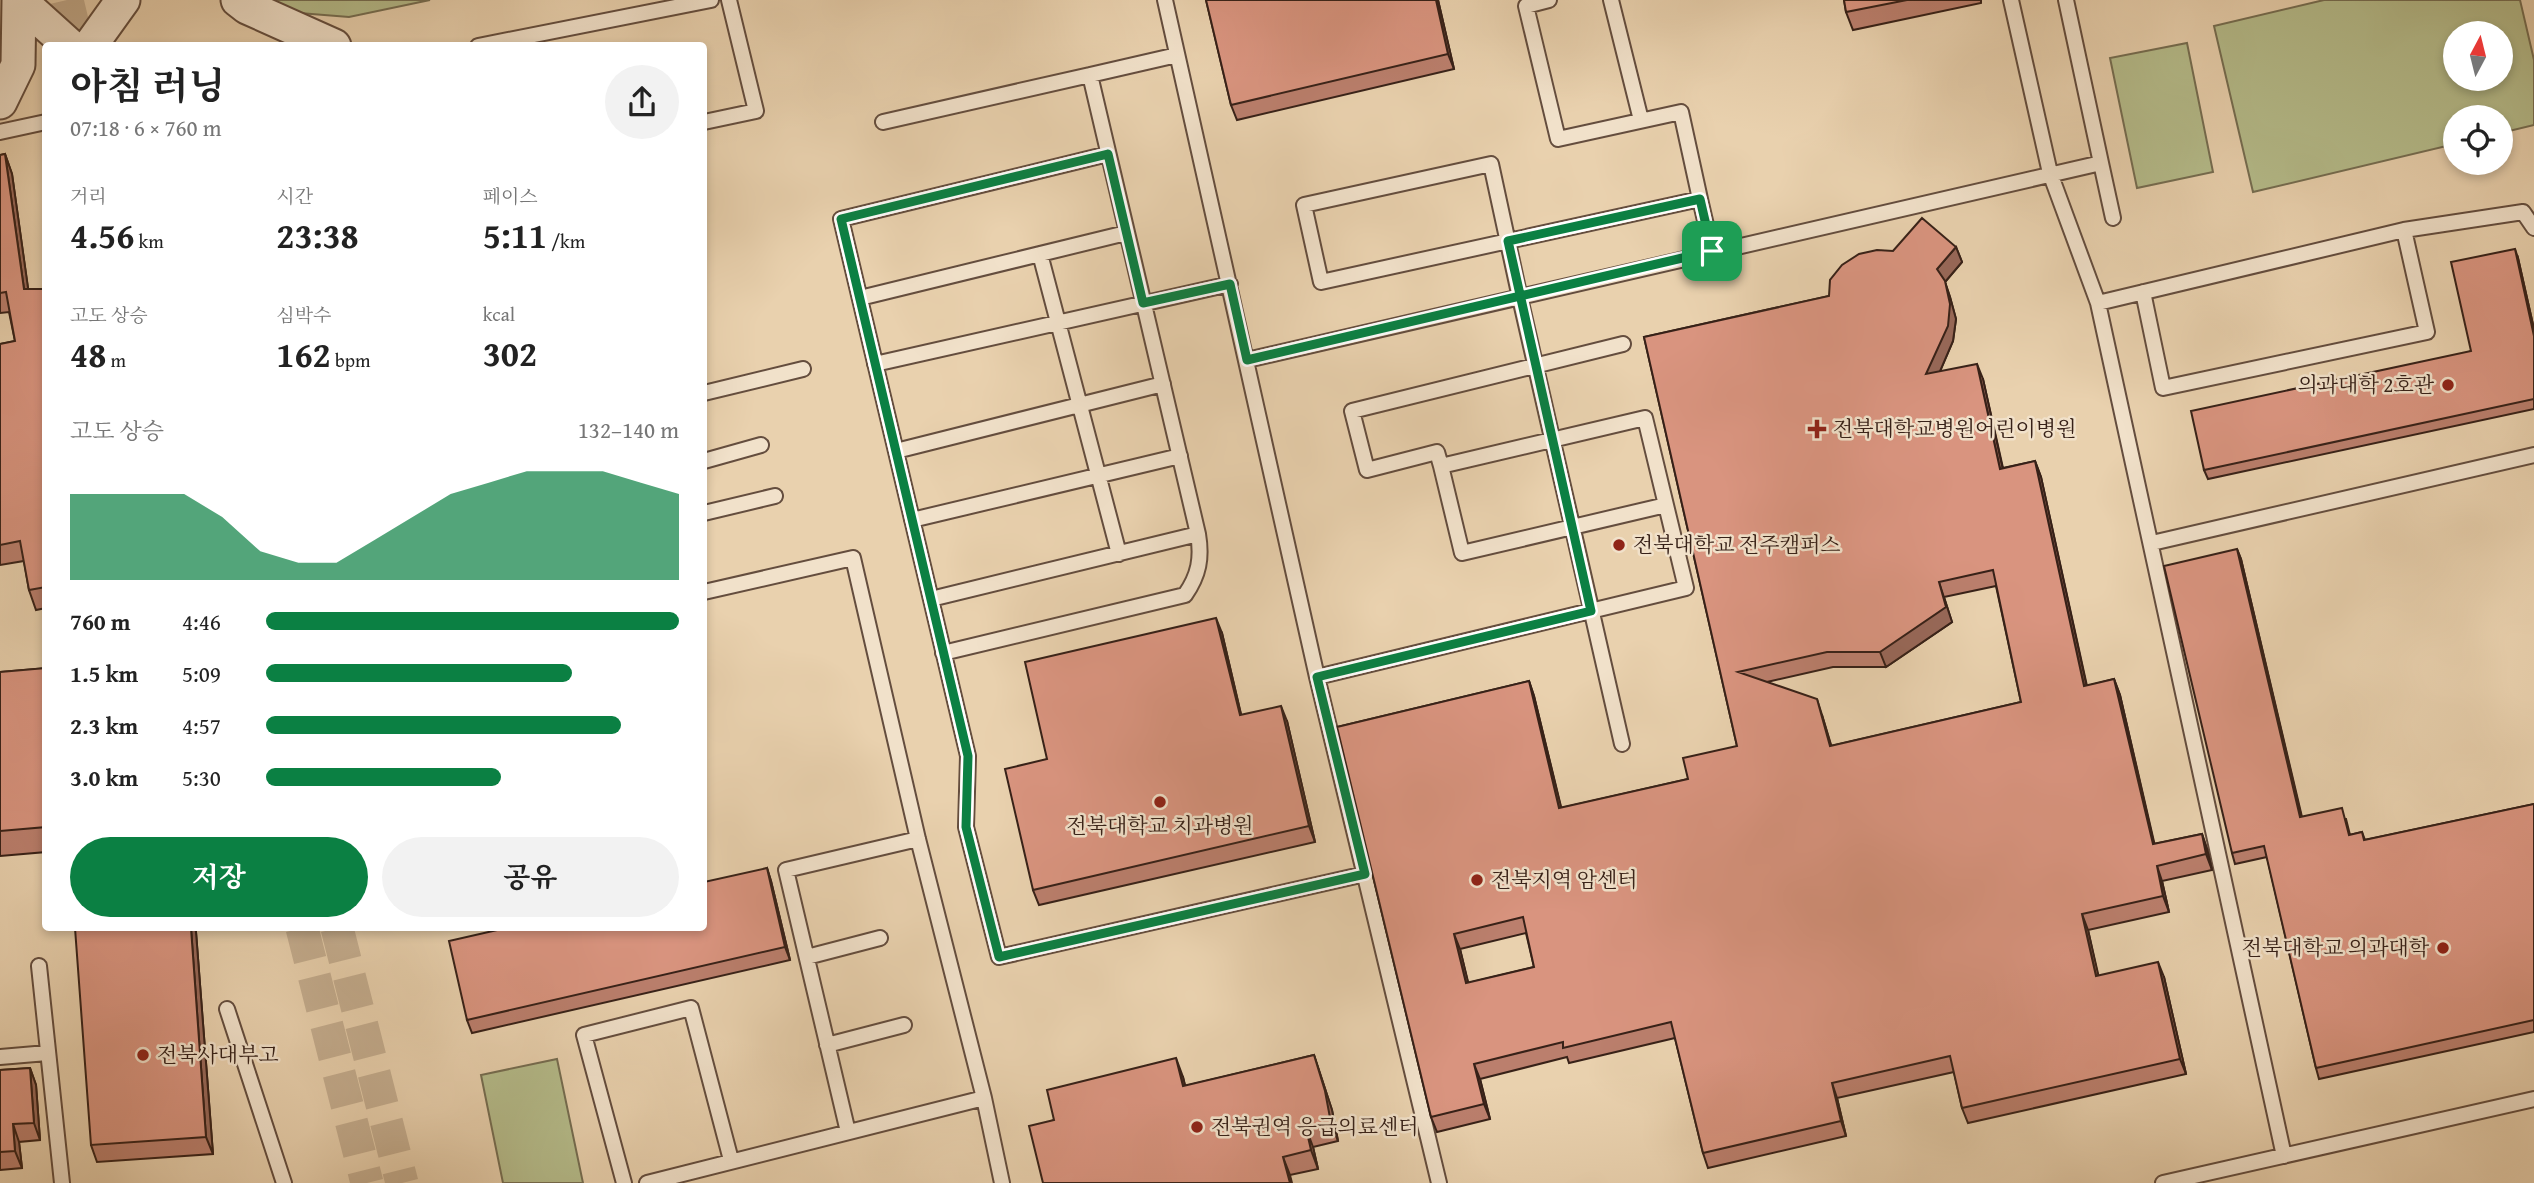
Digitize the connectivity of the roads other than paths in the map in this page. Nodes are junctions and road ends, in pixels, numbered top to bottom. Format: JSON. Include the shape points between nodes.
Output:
{"nodes":[{"id":1,"x":19,"y":0,"type":"edge"},
{"id":2,"x":122,"y":0,"type":"edge"},
{"id":3,"x":238,"y":0,"type":"edge"},
{"id":4,"x":711,"y":0,"type":"edge"},
{"id":5,"x":729,"y":0,"type":"edge"},
{"id":6,"x":1165,"y":0,"type":"edge"},
{"id":7,"x":1549,"y":0,"type":"edge"},
{"id":8,"x":1611,"y":0,"type":"edge"},
{"id":9,"x":2011,"y":0,"type":"edge"},
{"id":10,"x":2066,"y":0,"type":"edge"},
{"id":11,"x":66,"y":42,"type":"edge"},
{"id":12,"x":93,"y":42,"type":"edge"},
{"id":13,"x":325,"y":42,"type":"edge"},
{"id":14,"x":498,"y":42,"type":"edge"},
{"id":15,"x":1177,"y":55,"type":"junction"},
{"id":16,"x":1090,"y":75,"type":"junction"},
{"id":17,"x":0,"y":102,"type":"edge"},
{"id":18,"x":1641,"y":120,"type":"junction"},
{"id":19,"x":707,"y":121,"type":"edge"},
{"id":20,"x":883,"y":122,"type":"dead end"},
{"id":21,"x":42,"y":123,"type":"edge"},
{"id":22,"x":0,"y":132,"type":"edge"},
{"id":23,"x":1108,"y":154,"type":"junction"},
{"id":24,"x":2101,"y":163,"type":"junction"},
{"id":25,"x":2050,"y":173,"type":"junction"},
{"id":26,"x":1700,"y":199,"type":"junction"},
{"id":27,"x":2113,"y":218,"type":"dead end"},
{"id":28,"x":2534,"y":228,"type":"edge"},
{"id":29,"x":2404,"y":230,"type":"junction"},
{"id":30,"x":1126,"y":233,"type":"junction"},
{"id":31,"x":1508,"y":241,"type":"junction"},
{"id":32,"x":1712,"y":251,"type":"junction"},
{"id":33,"x":1040,"y":254,"type":"junction"},
{"id":34,"x":1230,"y":284,"type":"junction"},
{"id":35,"x":2143,"y":292,"type":"junction"},
{"id":36,"x":860,"y":298,"type":"junction"},
{"id":37,"x":1520,"y":298,"type":"junction"},
{"id":38,"x":1143,"y":303,"type":"junction"},
{"id":39,"x":2098,"y":303,"type":"junction"},
{"id":40,"x":1058,"y":322,"type":"junction"},
{"id":41,"x":1623,"y":344,"type":"dead end"},
{"id":42,"x":1247,"y":360,"type":"junction"},
{"id":43,"x":875,"y":364,"type":"junction"},
{"id":44,"x":1535,"y":366,"type":"junction"},
{"id":45,"x":803,"y":369,"type":"dead end"},
{"id":46,"x":1163,"y":384,"type":"junction"},
{"id":47,"x":707,"y":392,"type":"edge"},
{"id":48,"x":1080,"y":404,"type":"junction"},
{"id":49,"x":1552,"y":440,"type":"junction"},
{"id":50,"x":761,"y":445,"type":"dead end"},
{"id":51,"x":896,"y":451,"type":"junction"},
{"id":52,"x":2534,"y":455,"type":"edge"},
{"id":53,"x":1180,"y":456,"type":"junction"},
{"id":54,"x":707,"y":460,"type":"edge"},
{"id":55,"x":1441,"y":466,"type":"junction"},
{"id":56,"x":1098,"y":476,"type":"junction"},
{"id":57,"x":775,"y":496,"type":"dead end"},
{"id":58,"x":1666,"y":505,"type":"junction"},
{"id":59,"x":707,"y":512,"type":"edge"},
{"id":60,"x":912,"y":520,"type":"junction"},
{"id":61,"x":1572,"y":527,"type":"junction"},
{"id":62,"x":1198,"y":534,"type":"junction"},
{"id":63,"x":2152,"y":543,"type":"junction"},
{"id":64,"x":1119,"y":554,"type":"junction"},
{"id":65,"x":707,"y":591,"type":"edge"},
{"id":66,"x":931,"y":599,"type":"junction"},
{"id":67,"x":1591,"y":611,"type":"junction"},
{"id":68,"x":943,"y":653,"type":"junction"},
{"id":69,"x":1317,"y":677,"type":"junction"},
{"id":70,"x":1622,"y":744,"type":"dead end"},
{"id":71,"x":918,"y":839,"type":"junction"},
{"id":72,"x":1365,"y":874,"type":"junction"},
{"id":73,"x":880,"y":938,"type":"dead end"},
{"id":74,"x":807,"y":957,"type":"junction"},
{"id":75,"x":39,"y":966,"type":"dead end"},
{"id":76,"x":227,"y":1009,"type":"dead end"},
{"id":77,"x":904,"y":1025,"type":"dead end"},
{"id":78,"x":827,"y":1045,"type":"junction"},
{"id":79,"x":47,"y":1053,"type":"junction"},
{"id":80,"x":0,"y":1057,"type":"edge"},
{"id":81,"x":984,"y":1098,"type":"junction"},
{"id":82,"x":2534,"y":1099,"type":"edge"},
{"id":83,"x":848,"y":1132,"type":"junction"},
{"id":84,"x":2284,"y":1156,"type":"junction"},
{"id":85,"x":731,"y":1160,"type":"junction"},
{"id":86,"x":62,"y":1183,"type":"edge"},
{"id":87,"x":285,"y":1183,"type":"edge"},
{"id":88,"x":624,"y":1183,"type":"edge"},
{"id":89,"x":646,"y":1183,"type":"edge"},
{"id":90,"x":1002,"y":1183,"type":"edge"},
{"id":91,"x":1439,"y":1183,"type":"edge"},
{"id":92,"x":2163,"y":1183,"type":"edge"}],
"edges":[{"from":1,"to":11,"type":"street"},
{"from":1,"to":17,"type":"street","via":[[18,65]]},
{"from":2,"to":12,"type":"street"},
{"from":3,"to":13,"type":"street"},
{"from":4,"to":14,"type":"lane"},
{"from":5,"to":19,"type":"lane","via":[[757,111]]},
{"from":6,"to":15,"type":"lane"},
{"from":7,"to":18,"type":"lane","via":[[1526,6],[1558,139]]},
{"from":8,"to":18,"type":"lane"},
{"from":9,"to":25,"type":"lane"},
{"from":10,"to":24,"type":"lane"},
{"from":15,"to":16,"type":"lane"},
{"from":15,"to":34,"type":"lane"},
{"from":16,"to":20,"type":"lane"},
{"from":16,"to":23,"type":"lane"},
{"from":18,"to":26,"type":"lane","via":[[1681,111]]},
{"from":21,"to":22,"type":"lane"},
{"from":23,"to":30,"type":"lane"},
{"from":23,"to":36,"type":"lane","via":[[841,219]]},
{"from":24,"to":25,"type":"lane"},
{"from":24,"to":27,"type":"lane"},
{"from":25,"to":32,"type":"lane"},
{"from":25,"to":39,"type":"lane"},
{"from":26,"to":31,"type":"lane"},
{"from":26,"to":32,"type":"lane"},
{"from":28,"to":29,"type":"lane","via":[[2523,212]]},
{"from":29,"to":35,"type":"lane"},
{"from":29,"to":35,"type":"lane","via":[[2427,332],[2163,388]]},
{"from":30,"to":33,"type":"lane"},
{"from":30,"to":38,"type":"lane"},
{"from":31,"to":31,"type":"lane","via":[[1490,164],[1304,205],[1321,282]]},
{"from":31,"to":37,"type":"lane"},
{"from":32,"to":37,"type":"lane"},
{"from":33,"to":36,"type":"lane"},
{"from":33,"to":40,"type":"lane"},
{"from":34,"to":38,"type":"lane"},
{"from":34,"to":42,"type":"lane"},
{"from":35,"to":39,"type":"lane"},
{"from":36,"to":43,"type":"lane"},
{"from":37,"to":42,"type":"lane"},
{"from":37,"to":44,"type":"lane"},
{"from":38,"to":40,"type":"lane"},
{"from":38,"to":46,"type":"lane"},
{"from":39,"to":63,"type":"lane"},
{"from":40,"to":43,"type":"lane"},
{"from":40,"to":48,"type":"lane"},
{"from":41,"to":44,"type":"lane"},
{"from":42,"to":69,"type":"lane"},
{"from":43,"to":51,"type":"lane"},
{"from":44,"to":49,"type":"lane"},
{"from":44,"to":55,"type":"lane","via":[[1352,411],[1367,470],[1437,452]]},
{"from":45,"to":47,"type":"lane"},
{"from":46,"to":48,"type":"lane"},
{"from":46,"to":53,"type":"lane"},
{"from":48,"to":51,"type":"lane"},
{"from":48,"to":56,"type":"lane"},
{"from":49,"to":55,"type":"lane"},
{"from":49,"to":58,"type":"lane","via":[[1645,418]]},
{"from":49,"to":61,"type":"lane"},
{"from":50,"to":54,"type":"lane"},
{"from":51,"to":60,"type":"lane"},
{"from":52,"to":63,"type":"lane"},
{"from":53,"to":56,"type":"lane"},
{"from":53,"to":62,"type":"lane"},
{"from":55,"to":61,"type":"lane","via":[[1462,553]]},
{"from":56,"to":60,"type":"lane"},
{"from":56,"to":64,"type":"lane"},
{"from":57,"to":59,"type":"lane"},
{"from":58,"to":61,"type":"lane"},
{"from":58,"to":67,"type":"lane","via":[[1686,588]]},
{"from":60,"to":66,"type":"lane"},
{"from":61,"to":67,"type":"lane"},
{"from":62,"to":64,"type":"lane"},
{"from":62,"to":68,"type":"lane","via":[[1201,555],[1196,578],[1185,595]]},
{"from":63,"to":84,"type":"lane"},
{"from":64,"to":66,"type":"lane"},
{"from":65,"to":71,"type":"lane","via":[[853,558]]},
{"from":66,"to":68,"type":"lane"},
{"from":67,"to":69,"type":"lane"},
{"from":67,"to":70,"type":"lane"},
{"from":68,"to":72,"type":"lane","via":[[968,756],[966,827],[999,957]]},
{"from":69,"to":72,"type":"lane"},
{"from":71,"to":74,"type":"lane","via":[[786,870]]},
{"from":71,"to":81,"type":"lane"},
{"from":72,"to":91,"type":"lane"},
{"from":73,"to":74,"type":"lane"},
{"from":74,"to":78,"type":"lane"},
{"from":75,"to":79,"type":"lane"},
{"from":76,"to":87,"type":"lane"},
{"from":77,"to":78,"type":"lane"},
{"from":78,"to":83,"type":"lane"},
{"from":79,"to":80,"type":"lane"},
{"from":79,"to":86,"type":"lane"},
{"from":81,"to":83,"type":"lane"},
{"from":81,"to":90,"type":"lane"},
{"from":82,"to":84,"type":"lane"},
{"from":83,"to":85,"type":"lane"},
{"from":84,"to":92,"type":"lane"},
{"from":85,"to":88,"type":"lane","via":[[691,1008],[584,1035]]},
{"from":85,"to":89,"type":"lane"}]}
